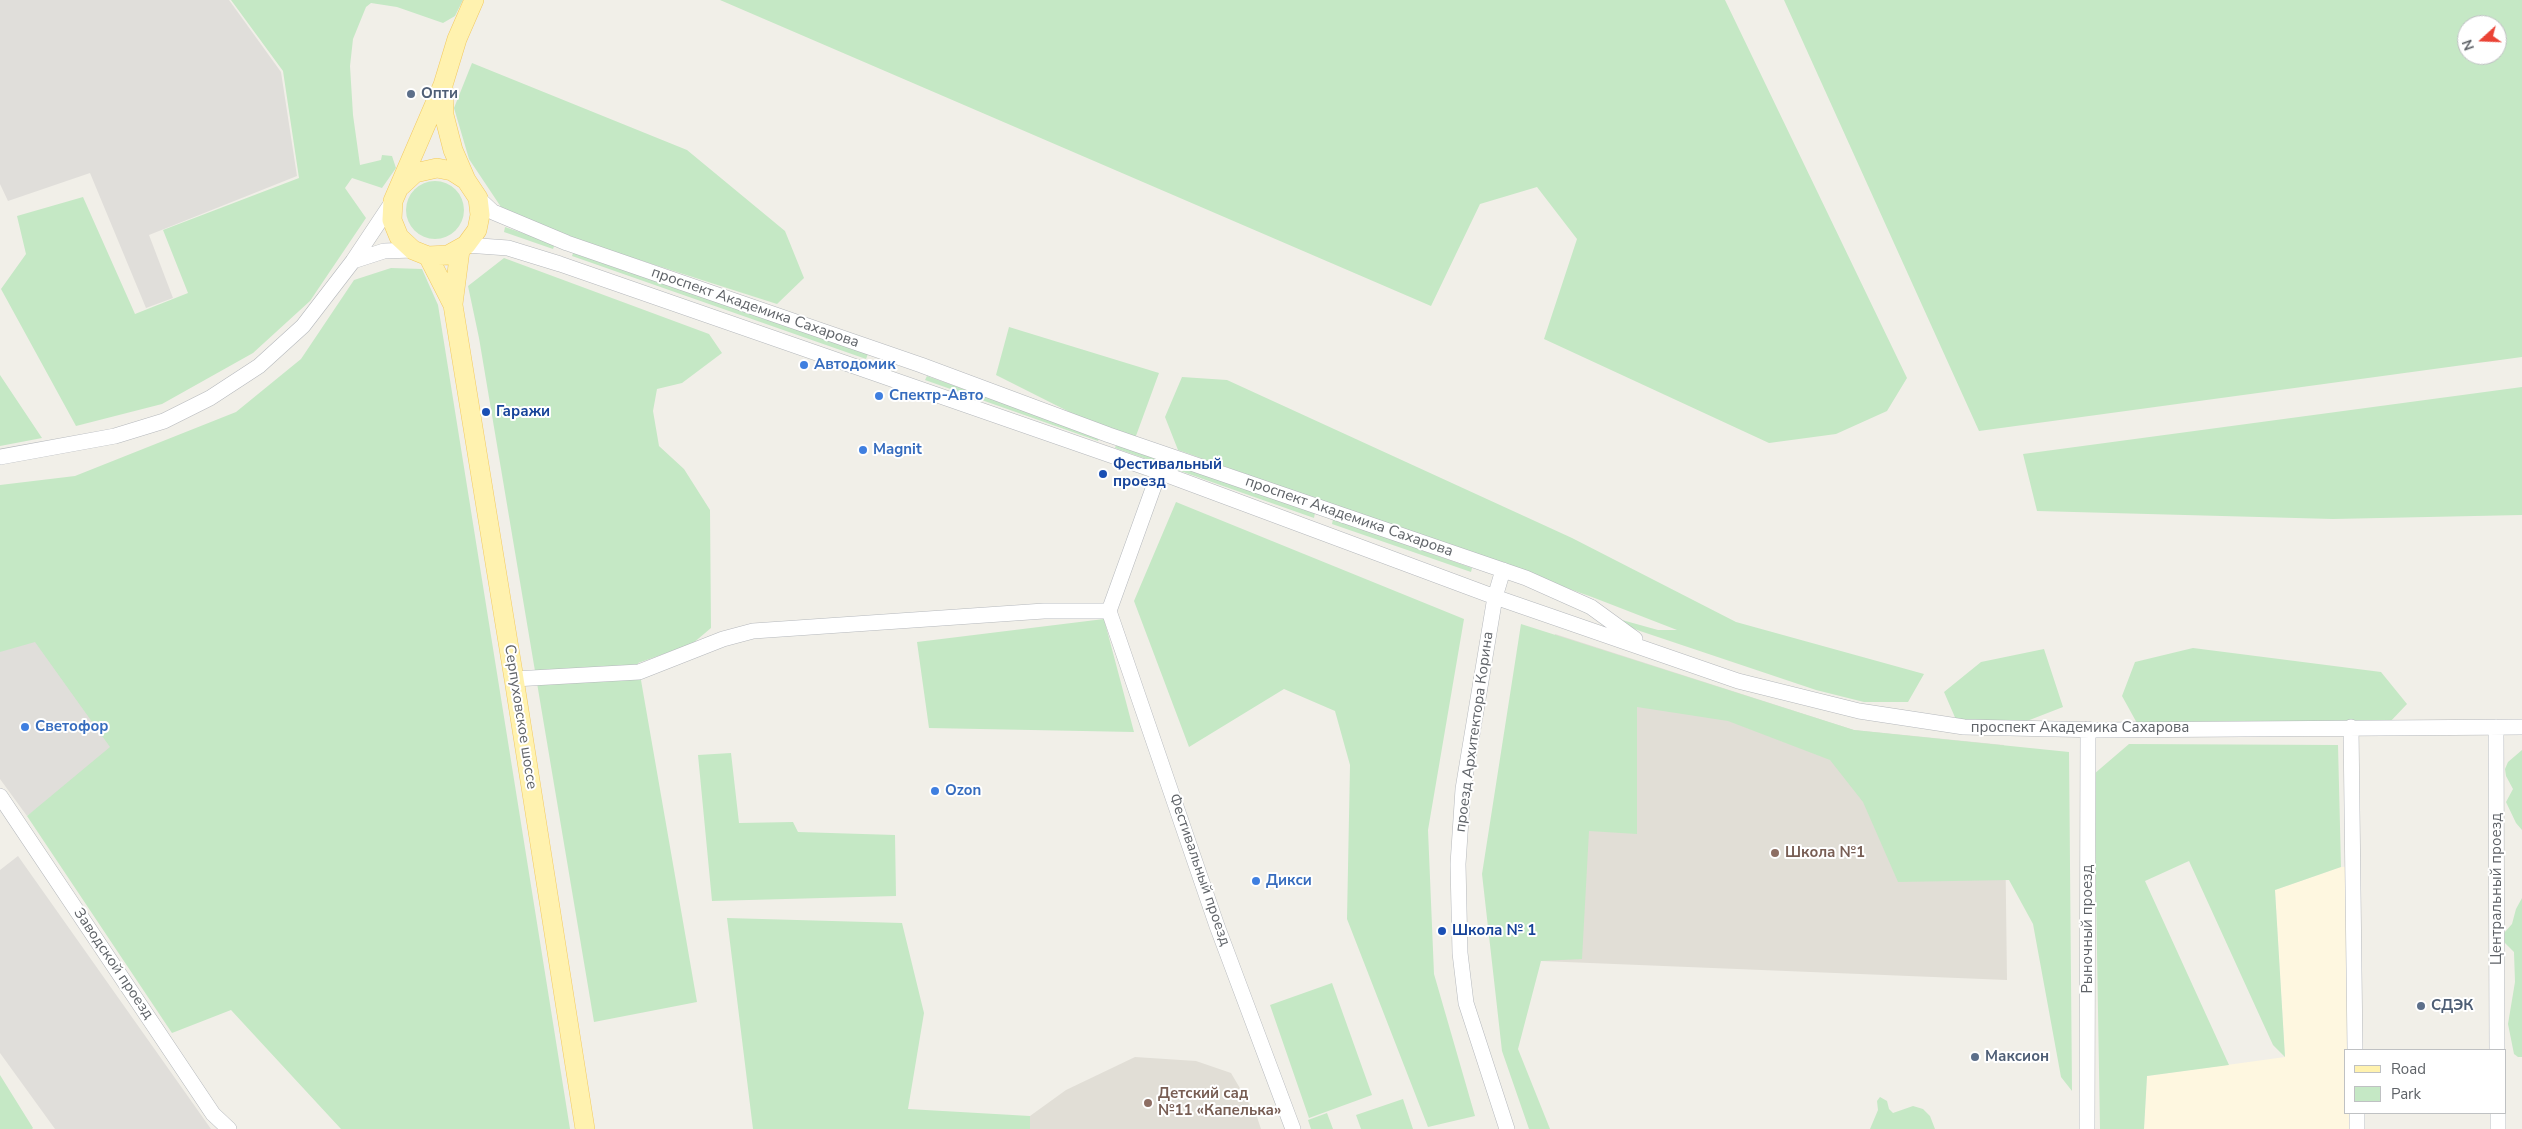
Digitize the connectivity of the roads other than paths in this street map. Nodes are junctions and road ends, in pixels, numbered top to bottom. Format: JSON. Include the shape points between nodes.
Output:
{"nodes":[{"id":1,"x":474,"y":0,"type":"edge"},
{"id":2,"x":443,"y":85,"type":"junction"},
{"id":3,"x":466,"y":180,"type":"junction"},
{"id":4,"x":397,"y":194,"type":"junction"},
{"id":5,"x":478,"y":198,"type":"junction"},
{"id":6,"x":567,"y":243,"type":"junction"},
{"id":7,"x":463,"y":247,"type":"junction"},
{"id":8,"x":420,"y":253,"type":"junction"},
{"id":9,"x":353,"y":260,"type":"junction"},
{"id":10,"x":560,"y":264,"type":"junction"},
{"id":11,"x":453,"y":305,"type":"junction"},
{"id":12,"x":921,"y":364,"type":"junction"},
{"id":13,"x":913,"y":385,"type":"junction"},
{"id":14,"x":1109,"y":435,"type":"junction"},
{"id":15,"x":1105,"y":455,"type":"junction"},
{"id":16,"x":0,"y":457,"type":"edge"},
{"id":17,"x":1159,"y":472,"type":"junction"},
{"id":18,"x":1328,"y":511,"type":"junction"},
{"id":19,"x":1320,"y":532,"type":"junction"},
{"id":20,"x":1503,"y":570,"type":"junction"},
{"id":21,"x":1495,"y":597,"type":"junction"},
{"id":22,"x":1109,"y":611,"type":"junction"},
{"id":23,"x":1648,"y":648,"type":"junction"},
{"id":24,"x":514,"y":679,"type":"junction"},
{"id":25,"x":2351,"y":727,"type":"junction"},
{"id":26,"x":2496,"y":727,"type":"junction"},
{"id":27,"x":2522,"y":727,"type":"edge"},
{"id":28,"x":2088,"y":729,"type":"junction"},
{"id":29,"x":0,"y":796,"type":"edge"},
{"id":30,"x":2355,"y":1049,"type":"edge"},
{"id":31,"x":2497,"y":1049,"type":"edge"},
{"id":32,"x":2357,"y":1114,"type":"edge"},
{"id":33,"x":2498,"y":1114,"type":"edge"},
{"id":34,"x":228,"y":1129,"type":"edge"},
{"id":35,"x":584,"y":1129,"type":"edge"},
{"id":36,"x":1292,"y":1129,"type":"edge"},
{"id":37,"x":1507,"y":1129,"type":"edge"},
{"id":38,"x":2087,"y":1129,"type":"edge"},
{"id":39,"x":2357,"y":1129,"type":"edge"},
{"id":40,"x":2498,"y":1129,"type":"edge"}],
"edges":[{"from":1,"to":2,"type":"main road","via":[[457,39]]},
{"from":2,"to":3,"type":"main road","via":[[444,115],[453,150]]},
{"from":2,"to":4,"type":"main road"},
{"from":3,"to":4,"type":"main road","via":[[452,171],[437,168],[415,173]]},
{"from":3,"to":5,"type":"main road"},
{"from":4,"to":8,"type":"main road","via":[[392,220],[399,238]]},
{"from":4,"to":9,"type":"street"},
{"from":5,"to":6,"type":"street","name":"проспект Академика Сахарова","via":[[493,212]]},
{"from":5,"to":7,"type":"main road","via":[[480,215],[477,230]]},
{"from":6,"to":10,"type":"street"},
{"from":6,"to":12,"type":"street","name":"проспект Академика Сахарова"},
{"from":7,"to":8,"type":"main road","via":[[448,255]]},
{"from":7,"to":10,"type":"street","name":"проспект Академика Сахарова","via":[[508,248]]},
{"from":7,"to":11,"type":"main road"},
{"from":8,"to":9,"type":"street","via":[[384,250]]},
{"from":8,"to":11,"type":"main road","via":[[440,276]]},
{"from":9,"to":16,"type":"street","via":[[303,326],[259,366],[210,398],[164,421],[115,436]]},
{"from":10,"to":13,"type":"street","name":"проспект Академика Сахарова"},
{"from":11,"to":24,"type":"main road","name":"Серпуховское шоссе"},
{"from":12,"to":13,"type":"street"},
{"from":12,"to":14,"type":"street","name":"проспект Академика Сахарова"},
{"from":13,"to":15,"type":"street","name":"проспект Академика Сахарова"},
{"from":14,"to":15,"type":"street"},
{"from":14,"to":18,"type":"street","name":"проспект Академика Сахарова"},
{"from":15,"to":17,"type":"street","name":"проспект Академика Сахарова"},
{"from":17,"to":19,"type":"street","name":"проспект Академика Сахарова"},
{"from":17,"to":22,"type":"street"},
{"from":18,"to":19,"type":"street"},
{"from":18,"to":20,"type":"street","name":"проспект Академика Сахарова"},
{"from":19,"to":21,"type":"street","name":"проспект Академика Сахарова"},
{"from":20,"to":21,"type":"street","name":"проезд Архитектора Корина"},
{"from":20,"to":23,"type":"street","name":"проспект Академика Сахарова","via":[[1590,607]]},
{"from":21,"to":23,"type":"street","name":"проспект Академика Сахарова"},
{"from":21,"to":37,"type":"street","name":"проезд Архитектора Корина","via":[[1464,789],[1458,864],[1460,953],[1466,1003]]},
{"from":22,"to":24,"type":"street","via":[[1044,611],[753,632],[724,639],[639,672]]},
{"from":22,"to":36,"type":"street","name":"Фестивальный проезд","via":[[1217,926]]},
{"from":23,"to":28,"type":"street","name":"проспект Академика Сахарова","via":[[1738,681],[1860,711],[1964,727]]},
{"from":24,"to":35,"type":"main road","name":"Серпуховское шоссе"},
{"from":25,"to":26,"type":"street","name":"проспект Академика Сахарова"},
{"from":25,"to":28,"type":"street","name":"проспект Академика Сахарова"},
{"from":25,"to":30,"type":"street"},
{"from":26,"to":27,"type":"street","name":"проспект Академика Сахарова"},
{"from":26,"to":31,"type":"street","name":"Центральный проезд"},
{"from":28,"to":38,"type":"street","name":"Рыночный проезд"},
{"from":29,"to":34,"type":"street","name":"Заводской проезд","via":[[213,1114]]},
{"from":32,"to":39,"type":"street"},
{"from":33,"to":40,"type":"street"}]}
